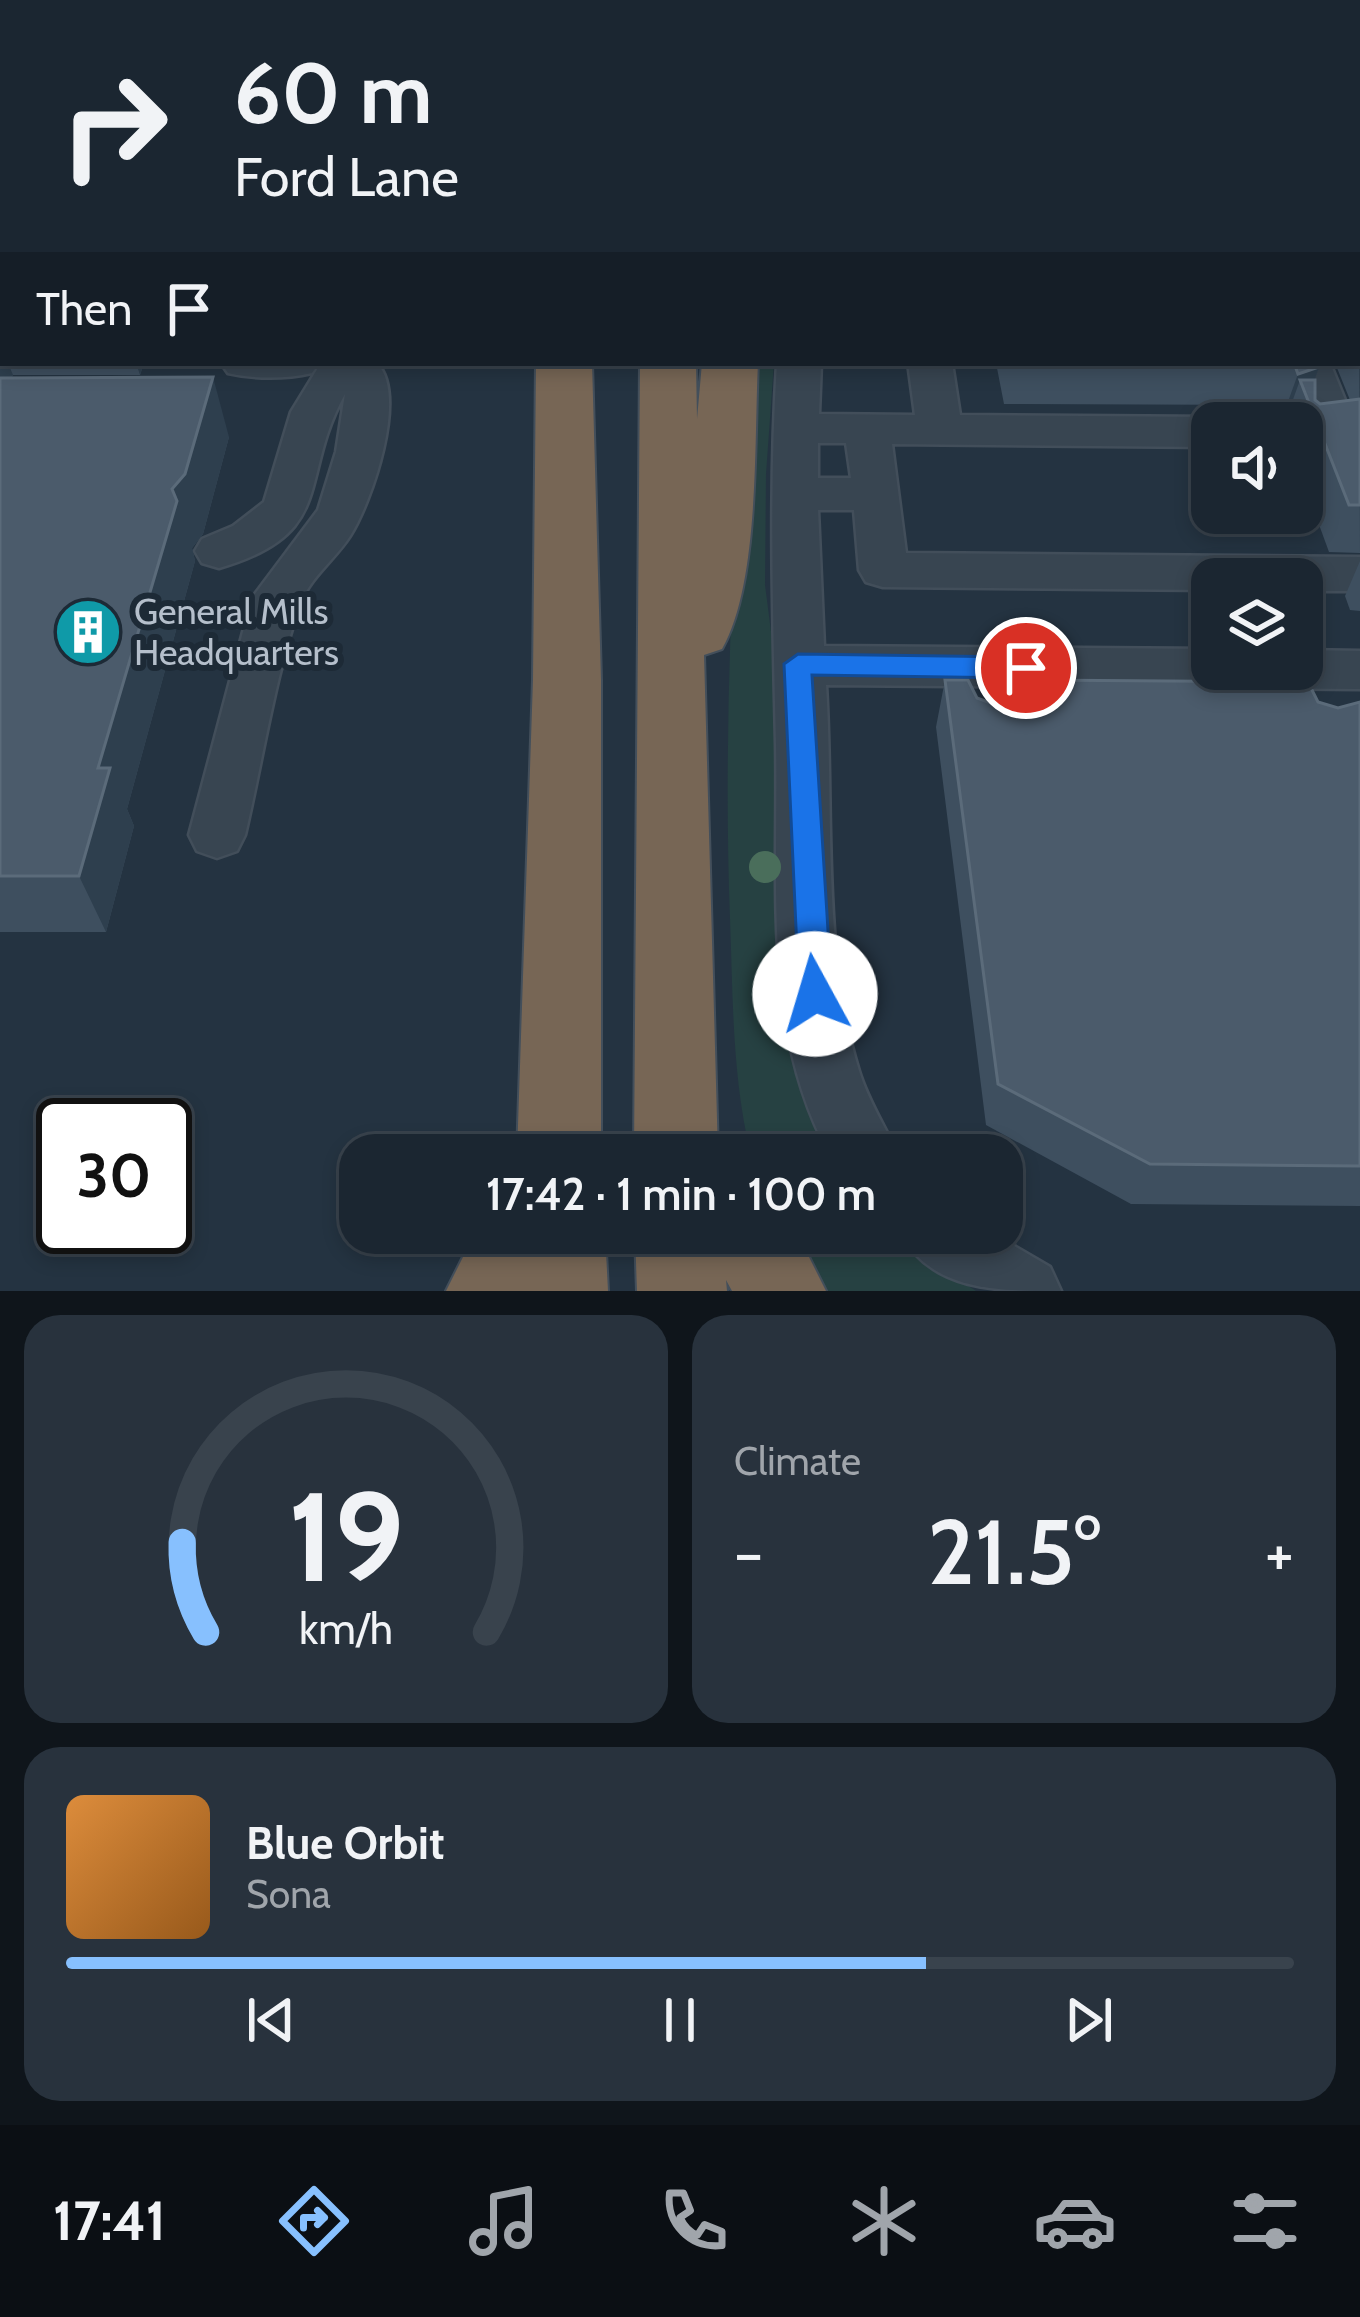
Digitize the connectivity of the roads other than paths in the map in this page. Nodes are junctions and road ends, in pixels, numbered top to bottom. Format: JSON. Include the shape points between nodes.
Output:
{"nodes":[{"id":1,"x":345,"y":366,"type":"edge"},
{"id":2,"x":351,"y":366,"type":"edge"},
{"id":3,"x":564,"y":366,"type":"edge"},
{"id":4,"x":602,"y":366,"type":"edge"},
{"id":5,"x":668,"y":366,"type":"edge"},
{"id":6,"x":730,"y":366,"type":"edge"},
{"id":7,"x":799,"y":366,"type":"edge"},
{"id":8,"x":930,"y":366,"type":"edge"},
{"id":9,"x":1309,"y":366,"type":"edge"},
{"id":10,"x":794,"y":428,"type":"junction"},
{"id":11,"x":867,"y":429,"type":"junction"},
{"id":12,"x":940,"y":430,"type":"junction"},
{"id":13,"x":1191,"y":432,"type":"edge"},
{"id":14,"x":1323,"y":432,"type":"edge"},
{"id":15,"x":792,"y":493,"type":"junction"},
{"id":16,"x":875,"y":495,"type":"junction"},
{"id":17,"x":219,"y":551,"type":"dead end"},
{"id":18,"x":1360,"y":574,"type":"edge"},
{"id":19,"x":798,"y":664,"type":"junction"},
{"id":20,"x":1360,"y":670,"type":"edge"},
{"id":21,"x":567,"y":680,"type":"junction"},
{"id":22,"x":1323,"y":683,"type":"edge"},
{"id":23,"x":1191,"y":689,"type":"edge"},
{"id":24,"x":670,"y":770,"type":"junction"},
{"id":25,"x":217,"y":835,"type":"dead end"},
{"id":26,"x":673,"y":861,"type":"junction"},
{"id":27,"x":559,"y":1134,"type":"edge"},
{"id":28,"x":676,"y":1134,"type":"edge"},
{"id":29,"x":718,"y":1134,"type":"edge"},
{"id":30,"x":850,"y":1134,"type":"edge"},
{"id":31,"x":511,"y":1254,"type":"edge"},
{"id":32,"x":562,"y":1254,"type":"edge"},
{"id":33,"x":681,"y":1254,"type":"edge"},
{"id":34,"x":760,"y":1254,"type":"edge"},
{"id":35,"x":964,"y":1254,"type":"edge"},
{"id":36,"x":491,"y":1291,"type":"edge"},
{"id":37,"x":563,"y":1291,"type":"edge"},
{"id":38,"x":682,"y":1291,"type":"edge"},
{"id":39,"x":781,"y":1291,"type":"edge"},
{"id":40,"x":1026,"y":1291,"type":"edge"}],
"edges":[{"from":1,"to":17,"type":"street","via":[[312,414],[292,497],[278,521]]},
{"from":2,"to":25,"type":"street","via":[[367,377],[369,396],[349,489],[335,522],[277,598]]},
{"from":3,"to":21,"type":"highway"},
{"from":4,"to":21,"type":"highway"},
{"from":5,"to":24,"type":"highway"},
{"from":6,"to":24,"type":"highway","via":[[719,533]]},
{"from":7,"to":10,"type":"street"},
{"from":8,"to":12,"type":"street"},
{"from":9,"to":14,"type":"street","via":[[1336,432]]},
{"from":10,"to":11,"type":"street"},
{"from":10,"to":15,"type":"street"},
{"from":11,"to":12,"type":"street"},
{"from":11,"to":16,"type":"street"},
{"from":12,"to":13,"type":"street"},
{"from":15,"to":16,"type":"street"},
{"from":15,"to":19,"type":"street"},
{"from":16,"to":18,"type":"street","via":[[883,570]]},
{"from":19,"to":23,"type":"street","via":[[984,687]]},
{"from":19,"to":30,"type":"street","via":[[810,952],[832,1094]]},
{"from":20,"to":22,"type":"street"},
{"from":21,"to":27,"type":"highway"},
{"from":24,"to":26,"type":"highway"},
{"from":26,"to":28,"type":"highway"},
{"from":26,"to":29,"type":"highway"},
{"from":31,"to":36,"type":"highway"},
{"from":32,"to":37,"type":"highway"},
{"from":33,"to":38,"type":"highway"},
{"from":34,"to":39,"type":"highway"},
{"from":35,"to":40,"type":"street"}]}
